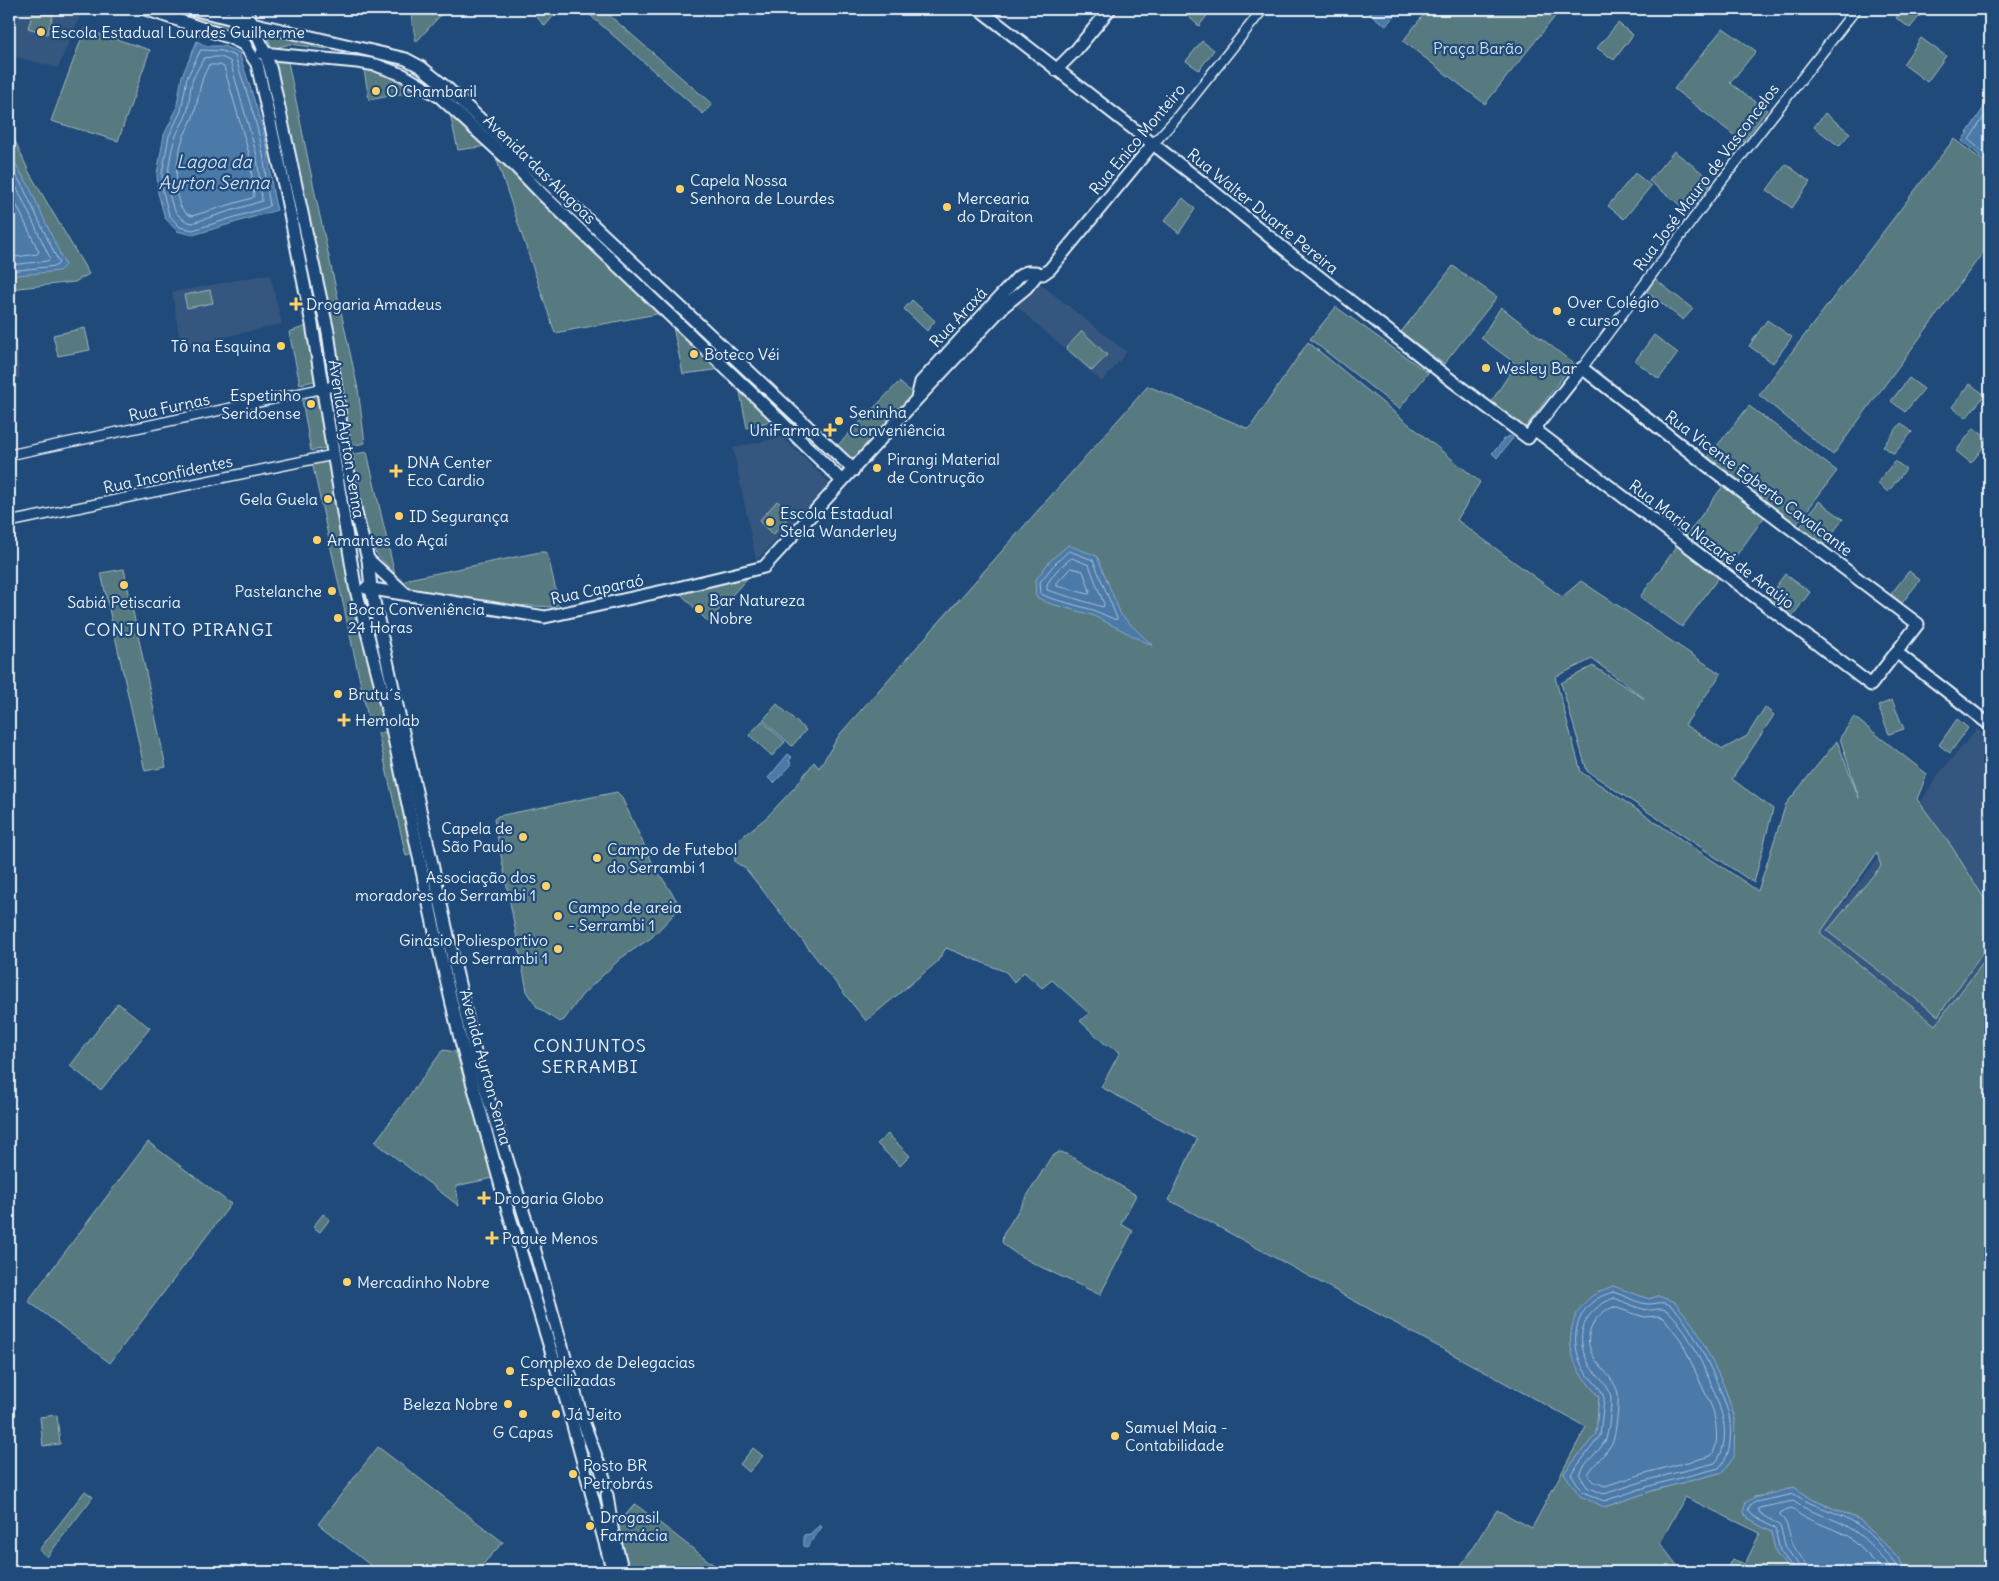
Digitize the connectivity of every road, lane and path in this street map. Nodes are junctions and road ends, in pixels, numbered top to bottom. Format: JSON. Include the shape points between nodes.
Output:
{"nodes":[{"id":1,"x":145,"y":9,"type":"edge"},
{"id":2,"x":190,"y":9,"type":"edge"},
{"id":3,"x":234,"y":9,"type":"edge"},
{"id":4,"x":246,"y":9,"type":"edge"},
{"id":5,"x":979,"y":9,"type":"edge"},
{"id":6,"x":1110,"y":9,"type":"edge"},
{"id":7,"x":1263,"y":9,"type":"edge"},
{"id":8,"x":1856,"y":9,"type":"edge"},
{"id":9,"x":237,"y":21,"type":"junction"},
{"id":10,"x":252,"y":23,"type":"junction"},
{"id":11,"x":244,"y":44,"type":"junction"},
{"id":12,"x":267,"y":54,"type":"junction"},
{"id":13,"x":1056,"y":70,"type":"junction"},
{"id":14,"x":1153,"y":144,"type":"junction"},
{"id":15,"x":1035,"y":276,"type":"joint"},
{"id":16,"x":694,"y":321,"type":"junction"},
{"id":17,"x":685,"y":330,"type":"junction"},
{"id":18,"x":1582,"y":368,"type":"junction"},
{"id":19,"x":334,"y":386,"type":"junction"},
{"id":20,"x":322,"y":389,"type":"junction"},
{"id":21,"x":768,"y":389,"type":"junction"},
{"id":22,"x":758,"y":399,"type":"junction"},
{"id":23,"x":1531,"y":433,"type":"junction"},
{"id":24,"x":9,"y":455,"type":"edge"},
{"id":25,"x":333,"y":455,"type":"junction"},
{"id":26,"x":854,"y":470,"type":"junction"},
{"id":27,"x":842,"y":481,"type":"junction"},
{"id":28,"x":9,"y":522,"type":"edge"},
{"id":29,"x":368,"y":559,"type":"junction"},
{"id":30,"x":351,"y":565,"type":"junction"},
{"id":31,"x":764,"y":567,"type":"joint"},
{"id":32,"x":355,"y":586,"type":"junction"},
{"id":33,"x":372,"y":588,"type":"junction"},
{"id":34,"x":406,"y":593,"type":"junction"},
{"id":35,"x":1896,"y":652,"type":"junction"},
{"id":36,"x":1990,"y":725,"type":"edge"},
{"id":37,"x":444,"y":946,"type":"junction"},
{"id":38,"x":606,"y":1474,"type":"junction"},
{"id":39,"x":590,"y":1489,"type":"junction"},
{"id":40,"x":607,"y":1495,"type":"junction"},
{"id":41,"x":613,"y":1572,"type":"edge"},
{"id":42,"x":623,"y":1572,"type":"edge"}],
"edges":[{"from":1,"to":11,"type":"main road","name":"Avenida das Alagoas"},
{"from":2,"to":9,"type":"main road","name":"Avenida das Alagoas"},
{"from":3,"to":9,"type":"main road","name":"Avenida Ayrton Senna"},
{"from":4,"to":10,"type":"main road","name":"Avenida Ayrton Senna"},
{"from":5,"to":13,"type":"main road","name":"Rua Walter Duarte Pereira"},
{"from":6,"to":13,"type":"main road"},
{"from":7,"to":14,"type":"street","name":"Rua Enico Monteiro"},
{"from":8,"to":18,"type":"street","name":"Rua José Mauro de Vasconcelos","via":[[1720,183]]},
{"from":9,"to":10,"type":"main road","name":"Avenida das Alagoas"},
{"from":9,"to":11,"type":"main road","name":"Avenida Ayrton Senna"},
{"from":10,"to":12,"type":"main road","name":"Avenida Ayrton Senna"},
{"from":10,"to":16,"type":"main road","name":"Avenida das Alagoas","via":[[406,59],[421,67]]},
{"from":11,"to":12,"type":"main road","name":"Avenida das Alagoas"},
{"from":11,"to":20,"type":"main road","name":"Avenida Ayrton Senna","via":[[254,58],[259,74],[303,274]]},
{"from":12,"to":17,"type":"main road","name":"Avenida das Alagoas","via":[[376,65],[403,75],[436,94]]},
{"from":12,"to":19,"type":"main road","name":"Avenida Ayrton Senna","via":[[326,324]]},
{"from":13,"to":14,"type":"main road","name":"Rua Walter Duarte Pereira"},
{"from":14,"to":15,"type":"main road","name":"Rua Enico Monteiro","via":[[1050,269]]},
{"from":14,"to":23,"type":"main road","name":"Rua Walter Duarte Pereira","via":[[1298,260]]},
{"from":15,"to":26,"type":"main road","name":"Rua Araxá","via":[[1022,274],[1012,292],[921,382],[917,399]]},
{"from":16,"to":17,"type":"main road"},
{"from":16,"to":21,"type":"main road","name":"Avenida das Alagoas"},
{"from":17,"to":22,"type":"main road","name":"Avenida das Alagoas"},
{"from":18,"to":23,"type":"main road","name":"Rua José Mauro de Vasconcelos"},
{"from":18,"to":35,"type":"main road","name":"Rua Vicente Egberto Cavalcante","via":[[1918,624]]},
{"from":19,"to":20,"type":"street","name":"Rua Furnas"},
{"from":19,"to":29,"type":"main road","name":"Avenida Ayrton Senna","via":[[357,518]]},
{"from":20,"to":24,"type":"street","name":"Rua Furnas"},
{"from":20,"to":25,"type":"main road","name":"Avenida Ayrton Senna"},
{"from":21,"to":22,"type":"main road"},
{"from":21,"to":26,"type":"main road","name":"Avenida das Alagoas"},
{"from":22,"to":27,"type":"main road","name":"Avenida das Alagoas"},
{"from":23,"to":35,"type":"main road","name":"Rua Maria Nazaré de Araújo","via":[[1871,685]]},
{"from":25,"to":28,"type":"street","name":"Rua Inconfidentes"},
{"from":25,"to":30,"type":"main road","name":"Avenida Ayrton Senna"},
{"from":26,"to":27,"type":"main road","name":"Rua Araxá"},
{"from":27,"to":31,"type":"main road","name":"Rua Araxá"},
{"from":29,"to":30,"type":"main road","via":[[356,560]]},
{"from":29,"to":33,"type":"main road","name":"Avenida Ayrton Senna"},
{"from":29,"to":34,"type":"main road"},
{"from":30,"to":32,"type":"main road","name":"Avenida Ayrton Senna"},
{"from":31,"to":34,"type":"main road","name":"Rua Caparaó","via":[[545,616]]},
{"from":32,"to":33,"type":"main road","name":"Rua Caparaó"},
{"from":32,"to":37,"type":"main road","name":"Avenida Ayrton Senna"},
{"from":33,"to":34,"type":"main road","name":"Rua Caparaó"},
{"from":33,"to":37,"type":"main road","name":"Avenida Ayrton Senna"},
{"from":35,"to":36,"type":"main road"},
{"from":37,"to":38,"type":"main road","name":"Avenida Ayrton Senna","via":[[583,1421]]},
{"from":37,"to":39,"type":"main road","name":"Avenida Ayrton Senna","via":[[459,1034]]},
{"from":38,"to":39,"type":"main road","via":[[594,1478]]},
{"from":38,"to":40,"type":"main road","via":[[610,1484]]},
{"from":39,"to":40,"type":"main road","via":[[598,1498]]},
{"from":39,"to":41,"type":"main road","name":"Avenida Ayrton Senna"},
{"from":40,"to":42,"type":"main road"}]}
